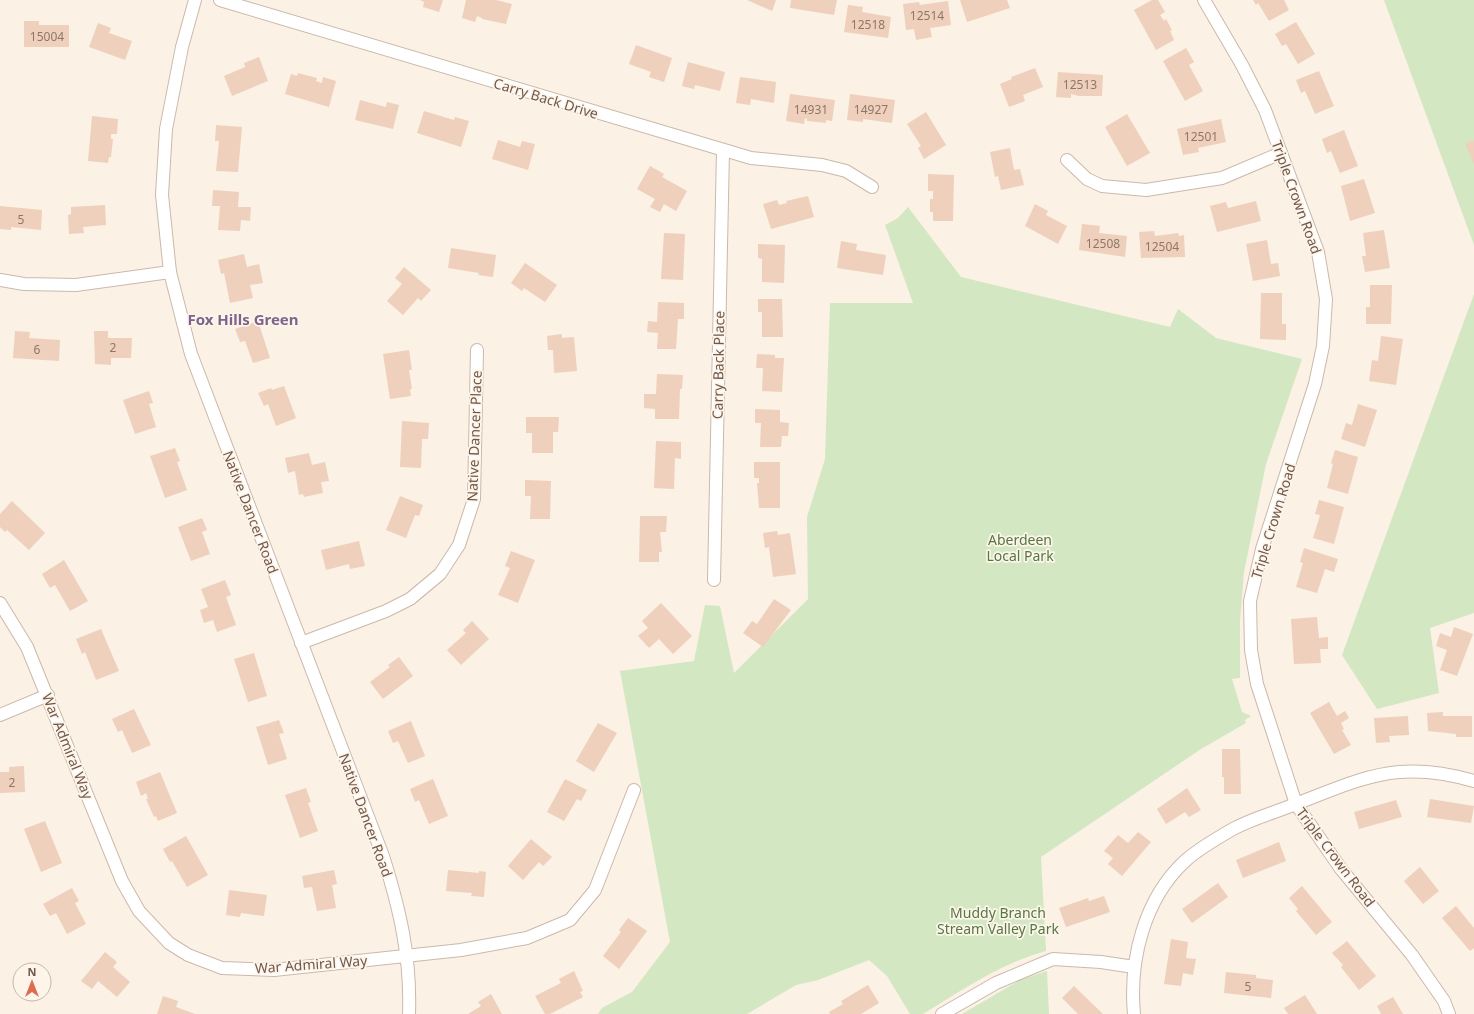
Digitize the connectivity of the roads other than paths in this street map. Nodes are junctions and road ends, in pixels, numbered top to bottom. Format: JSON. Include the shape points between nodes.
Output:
{"nodes":[{"id":1,"x":195,"y":0,"type":"edge"},
{"id":2,"x":220,"y":0,"type":"edge"},
{"id":3,"x":1204,"y":0,"type":"edge"},
{"id":4,"x":723,"y":151,"type":"junction"},
{"id":5,"x":1281,"y":153,"type":"junction"},
{"id":6,"x":1067,"y":160,"type":"dead end"},
{"id":7,"x":872,"y":187,"type":"dead end"},
{"id":8,"x":170,"y":272,"type":"junction"},
{"id":9,"x":0,"y":280,"type":"edge"},
{"id":10,"x":477,"y":350,"type":"dead end"},
{"id":11,"x":714,"y":580,"type":"dead end"},
{"id":12,"x":0,"y":603,"type":"edge"},
{"id":13,"x":301,"y":643,"type":"junction"},
{"id":14,"x":48,"y":695,"type":"junction"},
{"id":15,"x":0,"y":714,"type":"edge"},
{"id":16,"x":1474,"y":780,"type":"edge"},
{"id":17,"x":634,"y":790,"type":"dead end"},
{"id":18,"x":1296,"y":804,"type":"junction"},
{"id":19,"x":407,"y":956,"type":"junction"},
{"id":20,"x":1134,"y":967,"type":"junction"},
{"id":21,"x":409,"y":1014,"type":"edge"},
{"id":22,"x":942,"y":1014,"type":"edge"},
{"id":23,"x":1134,"y":1014,"type":"edge"},
{"id":24,"x":1449,"y":1014,"type":"edge"}],
"edges":[{"from":1,"to":8,"type":"street","name":"Native Dancer Road","via":[[182,47],[166,129],[162,196]]},
{"from":2,"to":4,"type":"street","name":"Carry Back Drive"},
{"from":3,"to":5,"type":"street","name":"Triple Crown Road","via":[[1246,71],[1265,110]]},
{"from":4,"to":7,"type":"street","name":"Carry Back Drive","via":[[751,158],[840,169]]},
{"from":4,"to":11,"type":"street","name":"Carry Back Place"},
{"from":5,"to":6,"type":"street","via":[[1222,178],[1146,190],[1102,186],[1087,179]]},
{"from":5,"to":18,"type":"street","name":"Triple Crown Road","via":[[1318,252],[1326,299],[1323,346],[1316,384],[1262,549],[1250,601],[1251,650],[1257,684]]},
{"from":8,"to":9,"type":"street","via":[[76,285],[24,284]]},
{"from":8,"to":13,"type":"street","name":"Native Dancer Road","via":[[191,354]]},
{"from":10,"to":13,"type":"street","name":"Native Dancer Place","via":[[474,499],[459,545],[440,574],[410,599],[386,611]]},
{"from":12,"to":14,"type":"street","name":"War Admiral Way","via":[[27,647]]},
{"from":13,"to":19,"type":"street","name":"Native Dancer Road","via":[[383,856],[398,904]]},
{"from":14,"to":15,"type":"street"},
{"from":14,"to":19,"type":"street","name":"War Admiral Way","via":[[122,881],[139,910],[168,943],[188,955],[222,968],[274,970]]},
{"from":16,"to":18,"type":"street","via":[[1448,774],[1399,772],[1354,782]]},
{"from":17,"to":19,"type":"street","name":"War Admiral Way","via":[[595,890],[570,920],[527,938],[461,950]]},
{"from":18,"to":20,"type":"street","via":[[1234,828],[1186,861],[1169,879],[1155,903],[1143,930]]},
{"from":18,"to":24,"type":"street","name":"Triple Crown Road","via":[[1341,869],[1412,955],[1444,1001]]},
{"from":19,"to":21,"type":"street","name":"Native Dancer Road","via":[[410,983]]},
{"from":20,"to":22,"type":"street","via":[[1053,959],[996,983]]},
{"from":20,"to":23,"type":"street"}]}
